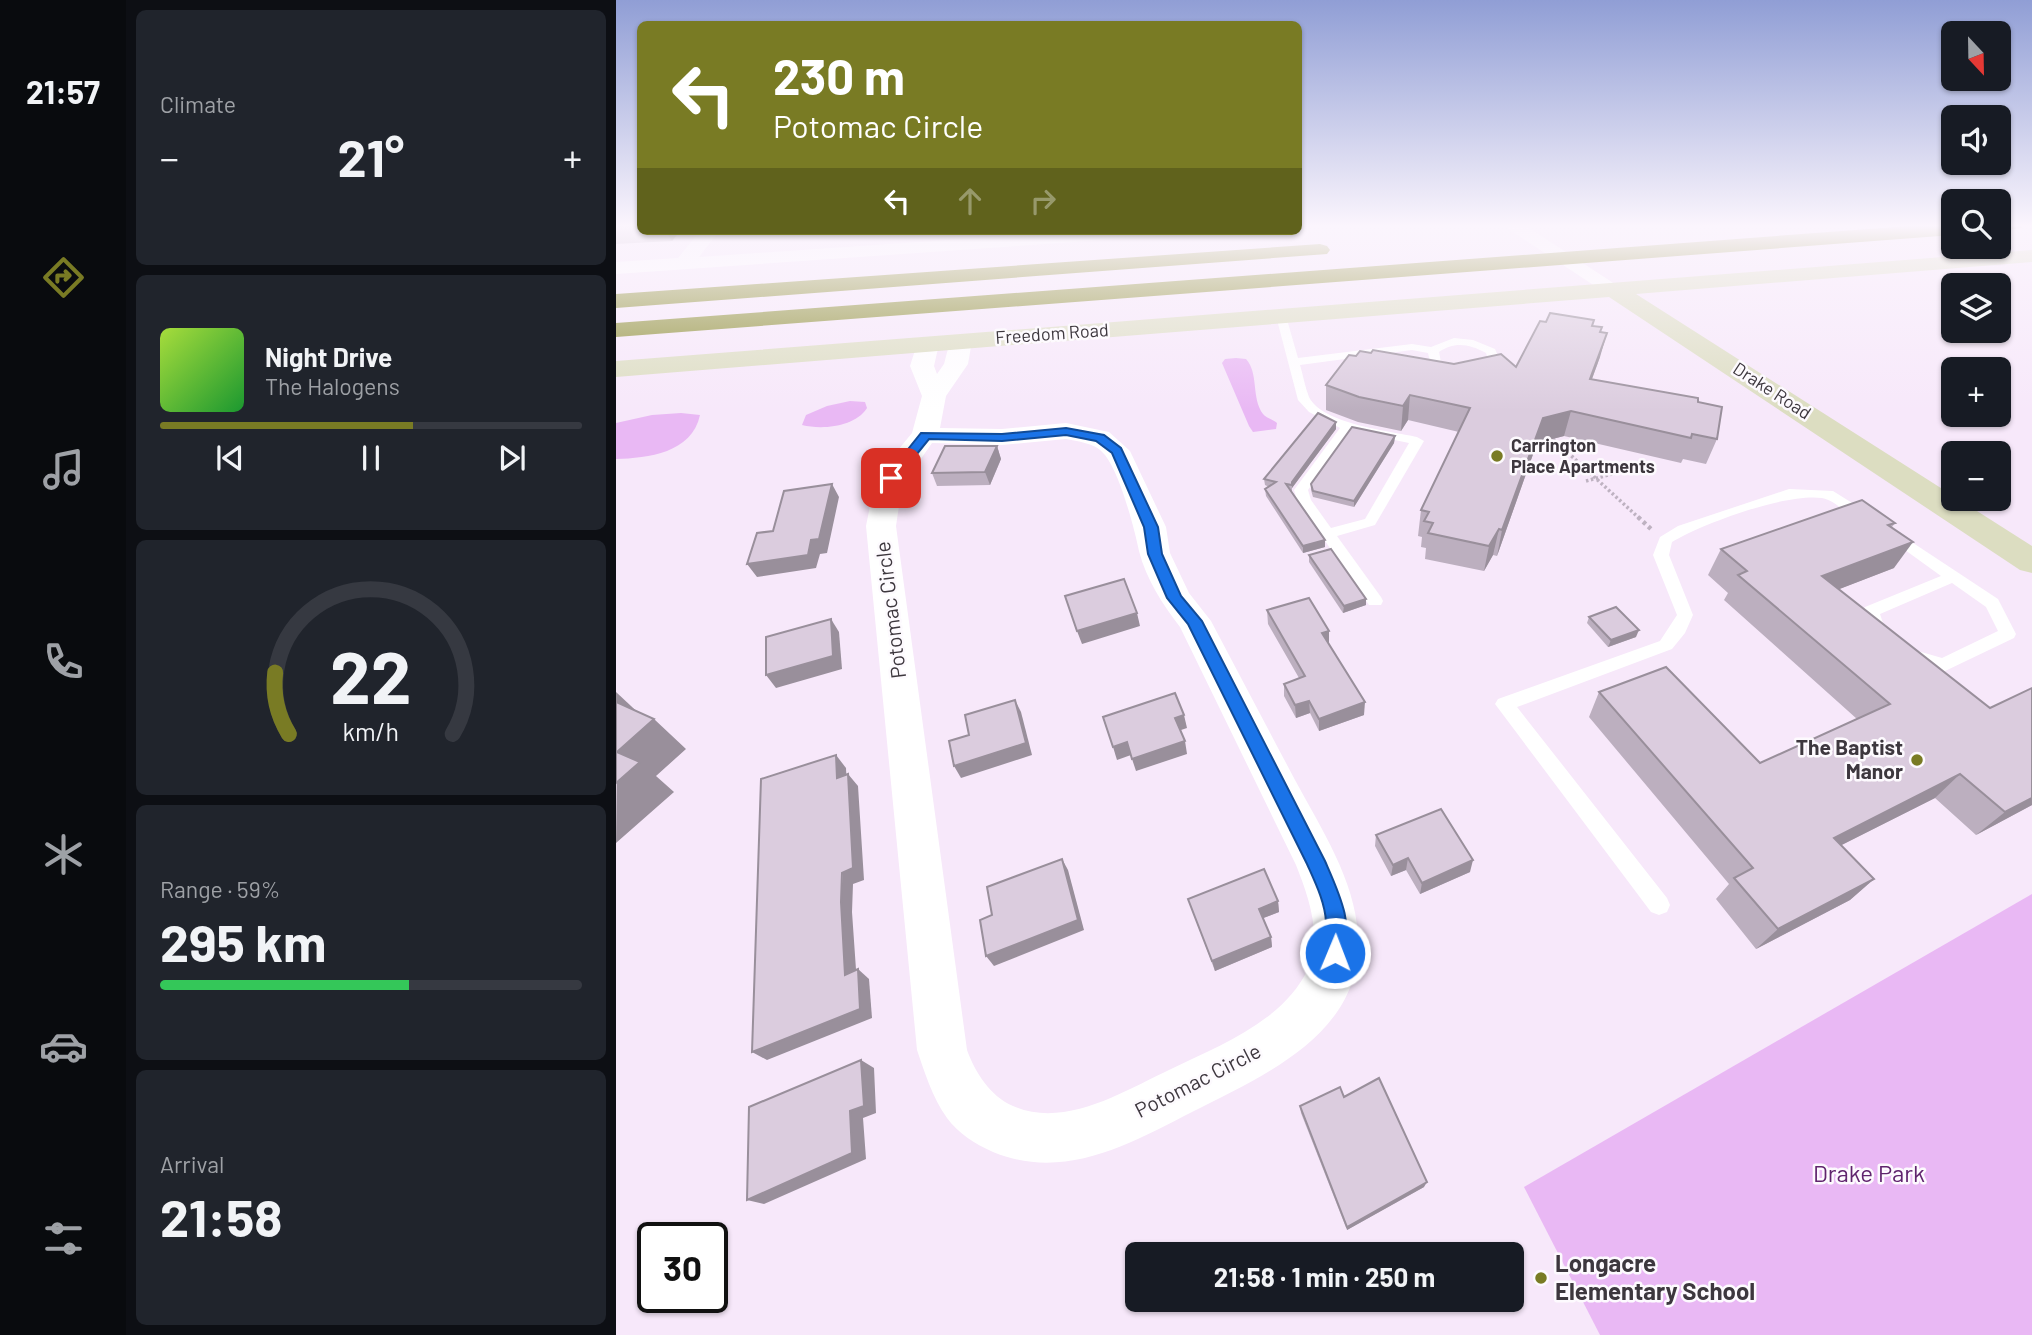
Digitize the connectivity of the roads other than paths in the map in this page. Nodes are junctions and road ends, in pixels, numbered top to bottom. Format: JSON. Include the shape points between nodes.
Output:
{"nodes":[{"id":1,"x":819,"y":286,"type":"edge"},
{"id":2,"x":1194,"y":286,"type":"edge"},
{"id":3,"x":1579,"y":286,"type":"edge"},
{"id":4,"x":1606,"y":286,"type":"edge"},
{"id":5,"x":616,"y":301,"type":"edge"},
{"id":6,"x":1281,"y":316,"type":"junction"},
{"id":7,"x":616,"y":330,"type":"edge"},
{"id":8,"x":961,"y":341,"type":"junction"},
{"id":9,"x":928,"y":344,"type":"junction"},
{"id":10,"x":1433,"y":351,"type":"junction"},
{"id":11,"x":1294,"y":362,"type":"junction"},
{"id":12,"x":616,"y":369,"type":"edge"},
{"id":13,"x":934,"y":396,"type":"junction"},
{"id":14,"x":1349,"y":425,"type":"junction"},
{"id":15,"x":926,"y":435,"type":"junction"},
{"id":16,"x":1328,"y":534,"type":"junction"},
{"id":17,"x":2032,"y":562,"type":"edge"},
{"id":18,"x":1953,"y":577,"type":"junction"},
{"id":19,"x":1375,"y":601,"type":"dead end"},
{"id":20,"x":1659,"y":905,"type":"dead end"}],
"edges":[{"from":1,"to":5,"type":"highway"},
{"from":2,"to":7,"type":"highway"},
{"from":3,"to":6,"type":"street","name":"Freedom Road"},
{"from":4,"to":17,"type":"street","name":"Drake Road"},
{"from":6,"to":8,"type":"street","name":"Freedom Road"},
{"from":6,"to":11,"type":"lane"},
{"from":8,"to":9,"type":"street","name":"Freedom Road"},
{"from":8,"to":13,"type":"street","name":"Potomac Circle","via":[[956,364]]},
{"from":9,"to":12,"type":"street","name":"Freedom Road"},
{"from":9,"to":13,"type":"street","via":[[922,366]]},
{"from":10,"to":10,"type":"lane","via":[[1435,363],[1455,372],[1480,372],[1495,363],[1492,351],[1472,342],[1448,343]]},
{"from":10,"to":11,"type":"lane","via":[[1412,347]]},
{"from":11,"to":14,"type":"lane","via":[[1311,410],[1324,419]]},
{"from":13,"to":15,"type":"street","name":"Potomac Circle"},
{"from":14,"to":16,"type":"lane","via":[[1301,490]]},
{"from":14,"to":16,"type":"lane","via":[[1417,441],[1370,522]]},
{"from":15,"to":15,"type":"street","name":"Potomac Circle","via":[[883,490],[881,526],[942,1049],[949,1075],[979,1117],[1032,1137],[1069,1136],[1108,1126],[1281,1038],[1310,1009],[1327,981],[1335,953],[1336,921],[1316,861],[1194,621],[1175,598],[1155,554],[1151,527],[1117,451],[1100,438],[1066,431],[1002,438]]},
{"from":16,"to":19,"type":"lane"},
{"from":18,"to":18,"type":"lane","via":[[1992,603],[2008,634],[1943,665],[1914,657],[1876,626],[1871,611]]},
{"from":18,"to":20,"type":"lane","via":[[1845,502],[1828,494],[1789,494],[1683,529],[1665,540],[1661,555],[1685,615],[1666,645],[1504,704]]}]}
